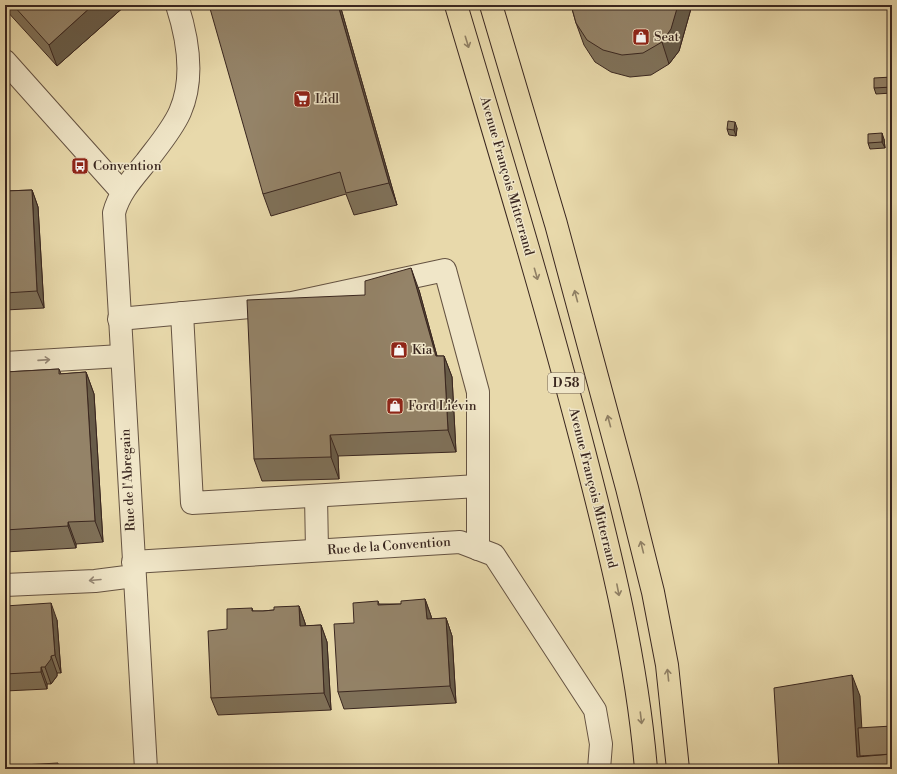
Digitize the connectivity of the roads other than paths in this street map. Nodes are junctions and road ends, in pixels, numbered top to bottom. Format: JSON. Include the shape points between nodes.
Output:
{"nodes":[{"id":1,"x":177,"y":5,"type":"edge"},
{"id":2,"x":456,"y":5,"type":"edge"},
{"id":3,"x":491,"y":5,"type":"edge"},
{"id":4,"x":5,"y":60,"type":"edge"},
{"id":5,"x":122,"y":192,"type":"junction"},
{"id":6,"x":182,"y":313,"type":"junction"},
{"id":7,"x":119,"y":319,"type":"junction"},
{"id":8,"x":121,"y":356,"type":"junction"},
{"id":9,"x":5,"y":363,"type":"edge"},
{"id":10,"x":478,"y":486,"type":"junction"},
{"id":11,"x":316,"y":496,"type":"junction"},
{"id":12,"x":478,"y":548,"type":"junction"},
{"id":13,"x":317,"y":550,"type":"junction"},
{"id":14,"x":133,"y":569,"type":"junction"},
{"id":15,"x":5,"y":585,"type":"edge"},
{"id":16,"x":146,"y":769,"type":"edge"},
{"id":17,"x":599,"y":769,"type":"edge"},
{"id":18,"x":646,"y":769,"type":"edge"},
{"id":19,"x":678,"y":769,"type":"edge"}],
"edges":[{"from":1,"to":5,"type":"street","name":"Rue de l'Abregain","via":[[189,56],[188,84],[180,111],[166,136]]},
{"from":2,"to":18,"type":"main road","name":"Avenue François Mitterrand","number":"D 58","one_way":true,"via":[[560,358],[618,587],[641,717]]},
{"from":19,"to":3,"type":"main road","number":"D 58","one_way":true,"via":[[667,665],[651,585],[556,224]]},
{"from":4,"to":5,"type":"street"},
{"from":5,"to":7,"type":"street","name":"Rue de l'Abregain","via":[[114,213]]},
{"from":6,"to":7,"type":"street"},
{"from":6,"to":10,"type":"street","via":[[292,303],[445,270],[478,392]]},
{"from":6,"to":11,"type":"street","via":[[192,503]]},
{"from":7,"to":8,"type":"street","name":"Rue de l'Abregain"},
{"from":9,"to":8,"type":"street","one_way":true},
{"from":8,"to":14,"type":"street","name":"Rue de l'Abregain"},
{"from":10,"to":11,"type":"street"},
{"from":10,"to":12,"type":"street"},
{"from":11,"to":13,"type":"street"},
{"from":12,"to":13,"type":"street","name":"Rue de la Convention","via":[[460,542]]},
{"from":12,"to":17,"type":"street","name":"Rue de la Convention","via":[[494,555],[595,710],[601,744]]},
{"from":13,"to":14,"type":"street","name":"Rue de la Convention"},
{"from":14,"to":15,"type":"street","name":"Rue de la Convention","one_way":true,"via":[[95,581]]},
{"from":14,"to":16,"type":"street","name":"Rue de l'Abregain"}]}
